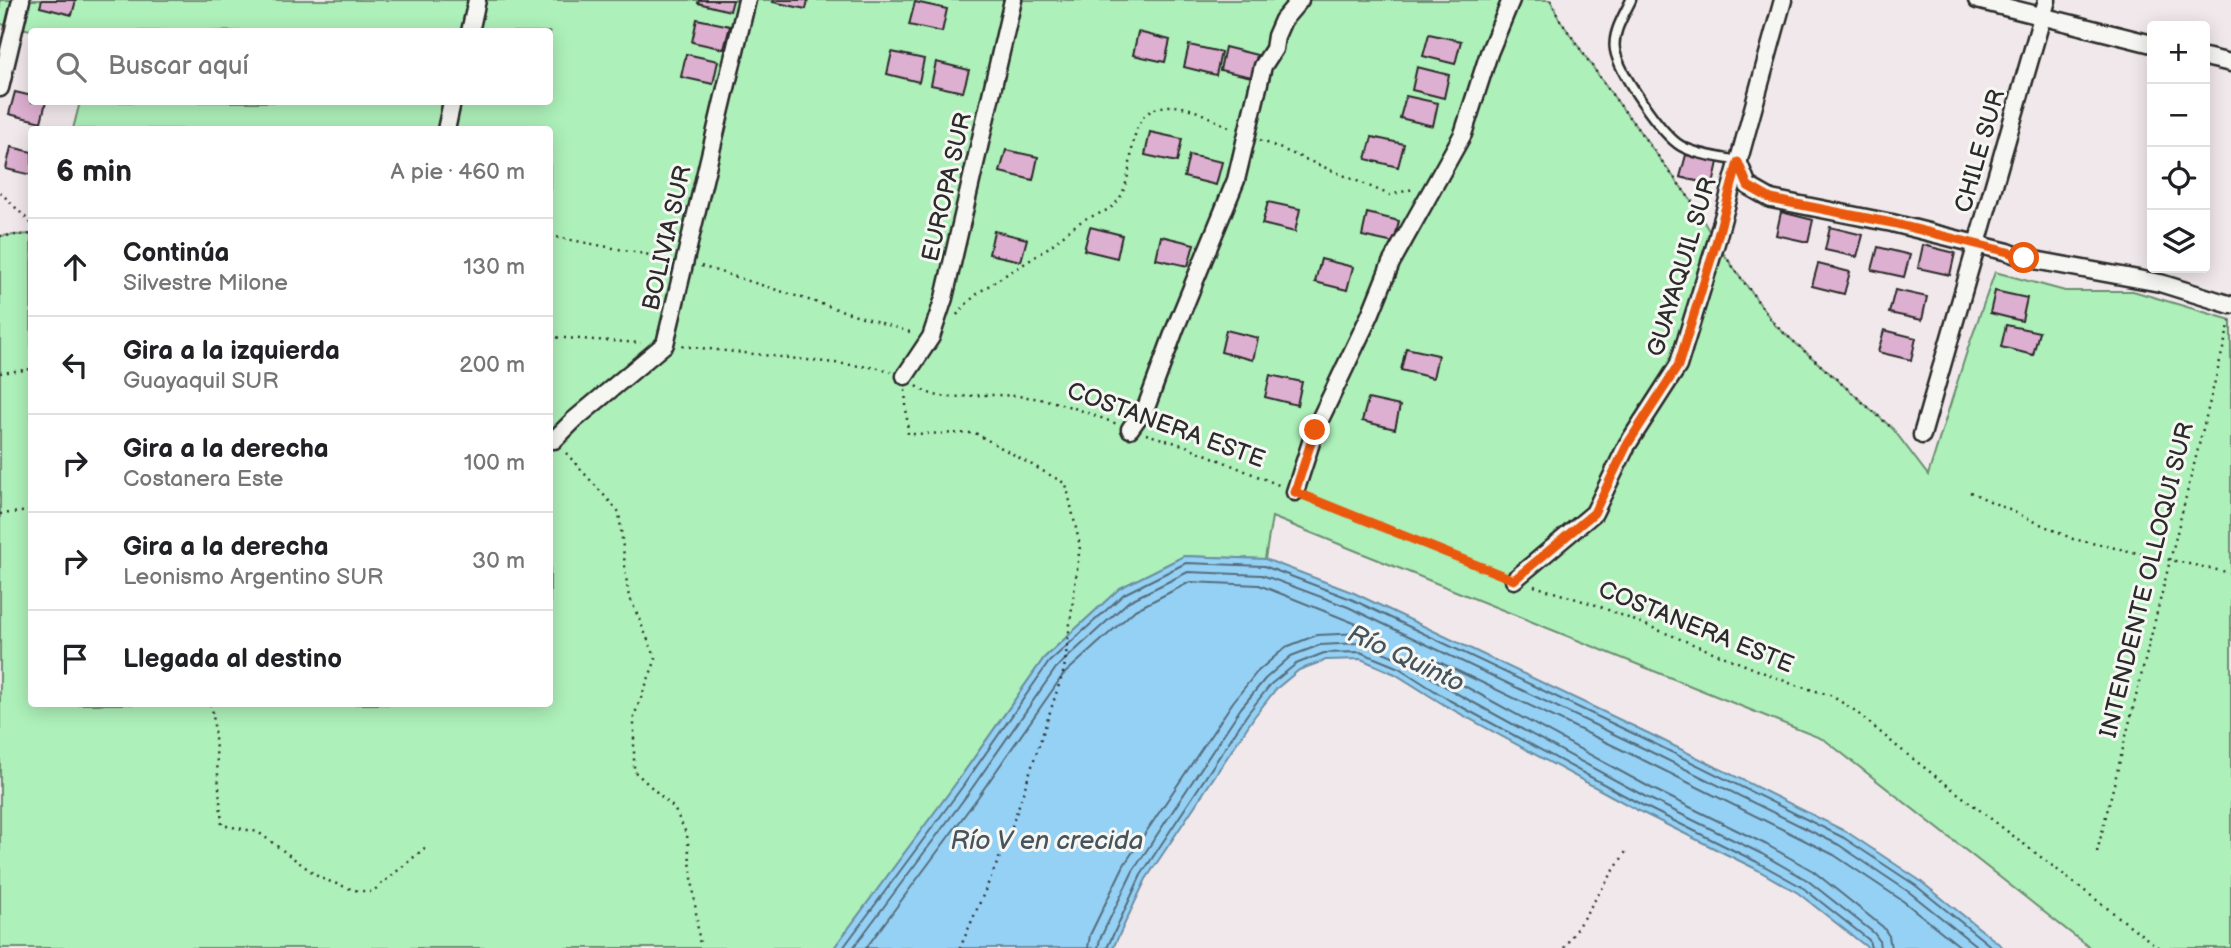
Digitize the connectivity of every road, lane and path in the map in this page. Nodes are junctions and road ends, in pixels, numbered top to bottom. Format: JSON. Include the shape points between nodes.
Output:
{"nodes":[{"id":1,"x":21,"y":0,"type":"edge"},
{"id":2,"x":477,"y":0,"type":"edge"},
{"id":3,"x":747,"y":0,"type":"edge"},
{"id":4,"x":1013,"y":0,"type":"edge"},
{"id":5,"x":1300,"y":0,"type":"edge"},
{"id":6,"x":1511,"y":0,"type":"edge"},
{"id":7,"x":1551,"y":0,"type":"edge"},
{"id":8,"x":1631,"y":0,"type":"edge"},
{"id":9,"x":1783,"y":0,"type":"edge"},
{"id":10,"x":1977,"y":0,"type":"edge"},
{"id":11,"x":2045,"y":8,"type":"edge"},
{"id":12,"x":471,"y":28,"type":"edge"},
{"id":13,"x":2147,"y":42,"type":"edge"},
{"id":14,"x":2210,"y":58,"type":"edge"},
{"id":15,"x":2231,"y":63,"type":"edge"},
{"id":16,"x":0,"y":89,"type":"edge"},
{"id":17,"x":451,"y":105,"type":"edge"},
{"id":18,"x":447,"y":126,"type":"edge"},
{"id":19,"x":1229,"y":127,"type":"dead end"},
{"id":20,"x":1256,"y":138,"type":"dead end"},
{"id":21,"x":1738,"y":162,"type":"junction"},
{"id":22,"x":1418,"y":185,"type":"dead end"},
{"id":23,"x":0,"y":192,"type":"edge"},
{"id":24,"x":28,"y":220,"type":"edge"},
{"id":25,"x":28,"y":234,"type":"edge"},
{"id":26,"x":0,"y":236,"type":"edge"},
{"id":27,"x":553,"y":237,"type":"edge"},
{"id":28,"x":1716,"y":243,"type":"junction"},
{"id":29,"x":1979,"y":244,"type":"junction"},
{"id":30,"x":650,"y":255,"type":"dead end"},
{"id":31,"x":701,"y":266,"type":"dead end"},
{"id":32,"x":2231,"y":304,"type":"edge"},
{"id":33,"x":2231,"y":318,"type":"edge"},
{"id":34,"x":952,"y":322,"type":"dead end"},
{"id":35,"x":910,"y":332,"type":"dead end"},
{"id":36,"x":553,"y":338,"type":"edge"},
{"id":37,"x":665,"y":344,"type":"junction"},
{"id":38,"x":28,"y":370,"type":"edge"},
{"id":39,"x":0,"y":373,"type":"edge"},
{"id":40,"x":905,"y":376,"type":"junction"},
{"id":41,"x":1130,"y":429,"type":"junction"},
{"id":42,"x":1893,"y":429,"type":"dead end"},
{"id":43,"x":1922,"y":435,"type":"dead end"},
{"id":44,"x":554,"y":440,"type":"joint"},
{"id":45,"x":1295,"y":492,"type":"junction"},
{"id":46,"x":1970,"y":492,"type":"dead end"},
{"id":47,"x":28,"y":511,"type":"edge"},
{"id":48,"x":0,"y":514,"type":"edge"},
{"id":49,"x":2170,"y":559,"type":"junction"},
{"id":50,"x":2231,"y":573,"type":"edge"},
{"id":51,"x":1514,"y":580,"type":"junction"},
{"id":52,"x":210,"y":707,"type":"edge"},
{"id":53,"x":426,"y":847,"type":"dead end"},
{"id":54,"x":1627,"y":850,"type":"dead end"},
{"id":55,"x":2097,"y":852,"type":"dead end"},
{"id":56,"x":700,"y":947,"type":"edge"},
{"id":57,"x":960,"y":948,"type":"edge"},
{"id":58,"x":1564,"y":948,"type":"edge"},
{"id":59,"x":2159,"y":948,"type":"edge"}],
"edges":[{"from":1,"to":16,"type":"street"},
{"from":2,"to":12,"type":"street"},
{"from":3,"to":37,"type":"street","name":"BOLIVIA SUR"},
{"from":4,"to":40,"type":"street","name":"EUROPA SUR","via":[[944,298],[931,337]]},
{"from":5,"to":41,"type":"street","via":[[1283,20],[1274,49],[1263,65],[1236,180],[1147,405]]},
{"from":6,"to":45,"type":"street","via":[[1463,134],[1391,263],[1315,430]]},
{"from":7,"to":28,"type":"path","via":[[1558,18],[1693,203]]},
{"from":8,"to":21,"type":"lane","via":[[1615,33],[1623,72],[1667,136],[1683,147]]},
{"from":9,"to":21,"type":"street","name":"GUAYAQUIL SUR"},
{"from":10,"to":11,"type":"street"},
{"from":11,"to":13,"type":"street"},
{"from":11,"to":29,"type":"street","name":"CHILE SUR"},
{"from":14,"to":15,"type":"street"},
{"from":17,"to":18,"type":"street"},
{"from":19,"to":34,"type":"path","via":[[1181,106],[1158,108],[1145,115],[1138,124],[1126,186],[1113,206],[1084,220],[974,295]]},
{"from":20,"to":22,"type":"path","via":[[1390,195]]},
{"from":21,"to":28,"type":"street","name":"GUAYAQUIL SUR"},
{"from":21,"to":29,"type":"street","via":[[1748,186],[1771,199]]},
{"from":23,"to":24,"type":"path"},
{"from":25,"to":26,"type":"path"},
{"from":27,"to":30,"type":"path"},
{"from":28,"to":42,"type":"path","via":[[1775,325]]},
{"from":28,"to":51,"type":"street","name":"GUAYAQUIL SUR","via":[[1678,366],[1627,445],[1594,513]]},
{"from":29,"to":32,"type":"street","via":[[2024,258],[2160,283]]},
{"from":29,"to":43,"type":"street","name":"CHILE SUR"},
{"from":31,"to":35,"type":"path"},
{"from":33,"to":49,"type":"path","name":"INTENDENTE OLLOQUI SUR"},
{"from":36,"to":37,"type":"path","name":"COSTANERA ESTE"},
{"from":37,"to":40,"type":"path","name":"COSTANERA ESTE","via":[[879,368]]},
{"from":37,"to":44,"type":"street","name":"BOLIVIA SUR"},
{"from":38,"to":39,"type":"path"},
{"from":40,"to":41,"type":"path","name":"COSTANERA ESTE","via":[[925,393],[951,398],[989,394],[1036,398]]},
{"from":40,"to":57,"type":"path","via":[[908,434],[975,433],[1066,484],[1080,546],[1064,670],[1008,838]]},
{"from":41,"to":45,"type":"path","name":"COSTANERA ESTE","via":[[1186,446]]},
{"from":44,"to":56,"type":"path","via":[[619,512],[628,593],[656,659],[634,716],[634,771],[674,808],[687,835]]},
{"from":45,"to":51,"type":"path","name":"COSTANERA ESTE"},
{"from":46,"to":49,"type":"path","via":[[2073,538]]},
{"from":47,"to":48,"type":"path"},
{"from":49,"to":50,"type":"path"},
{"from":49,"to":55,"type":"path","name":"INTENDENTE OLLOQUI SUR"},
{"from":51,"to":59,"type":"path","name":"COSTANERA ESTE","via":[[1596,605],[1830,695]]},
{"from":52,"to":53,"type":"path","via":[[222,825],[258,832],[320,878],[372,892]]},
{"from":54,"to":58,"type":"path"}]}
